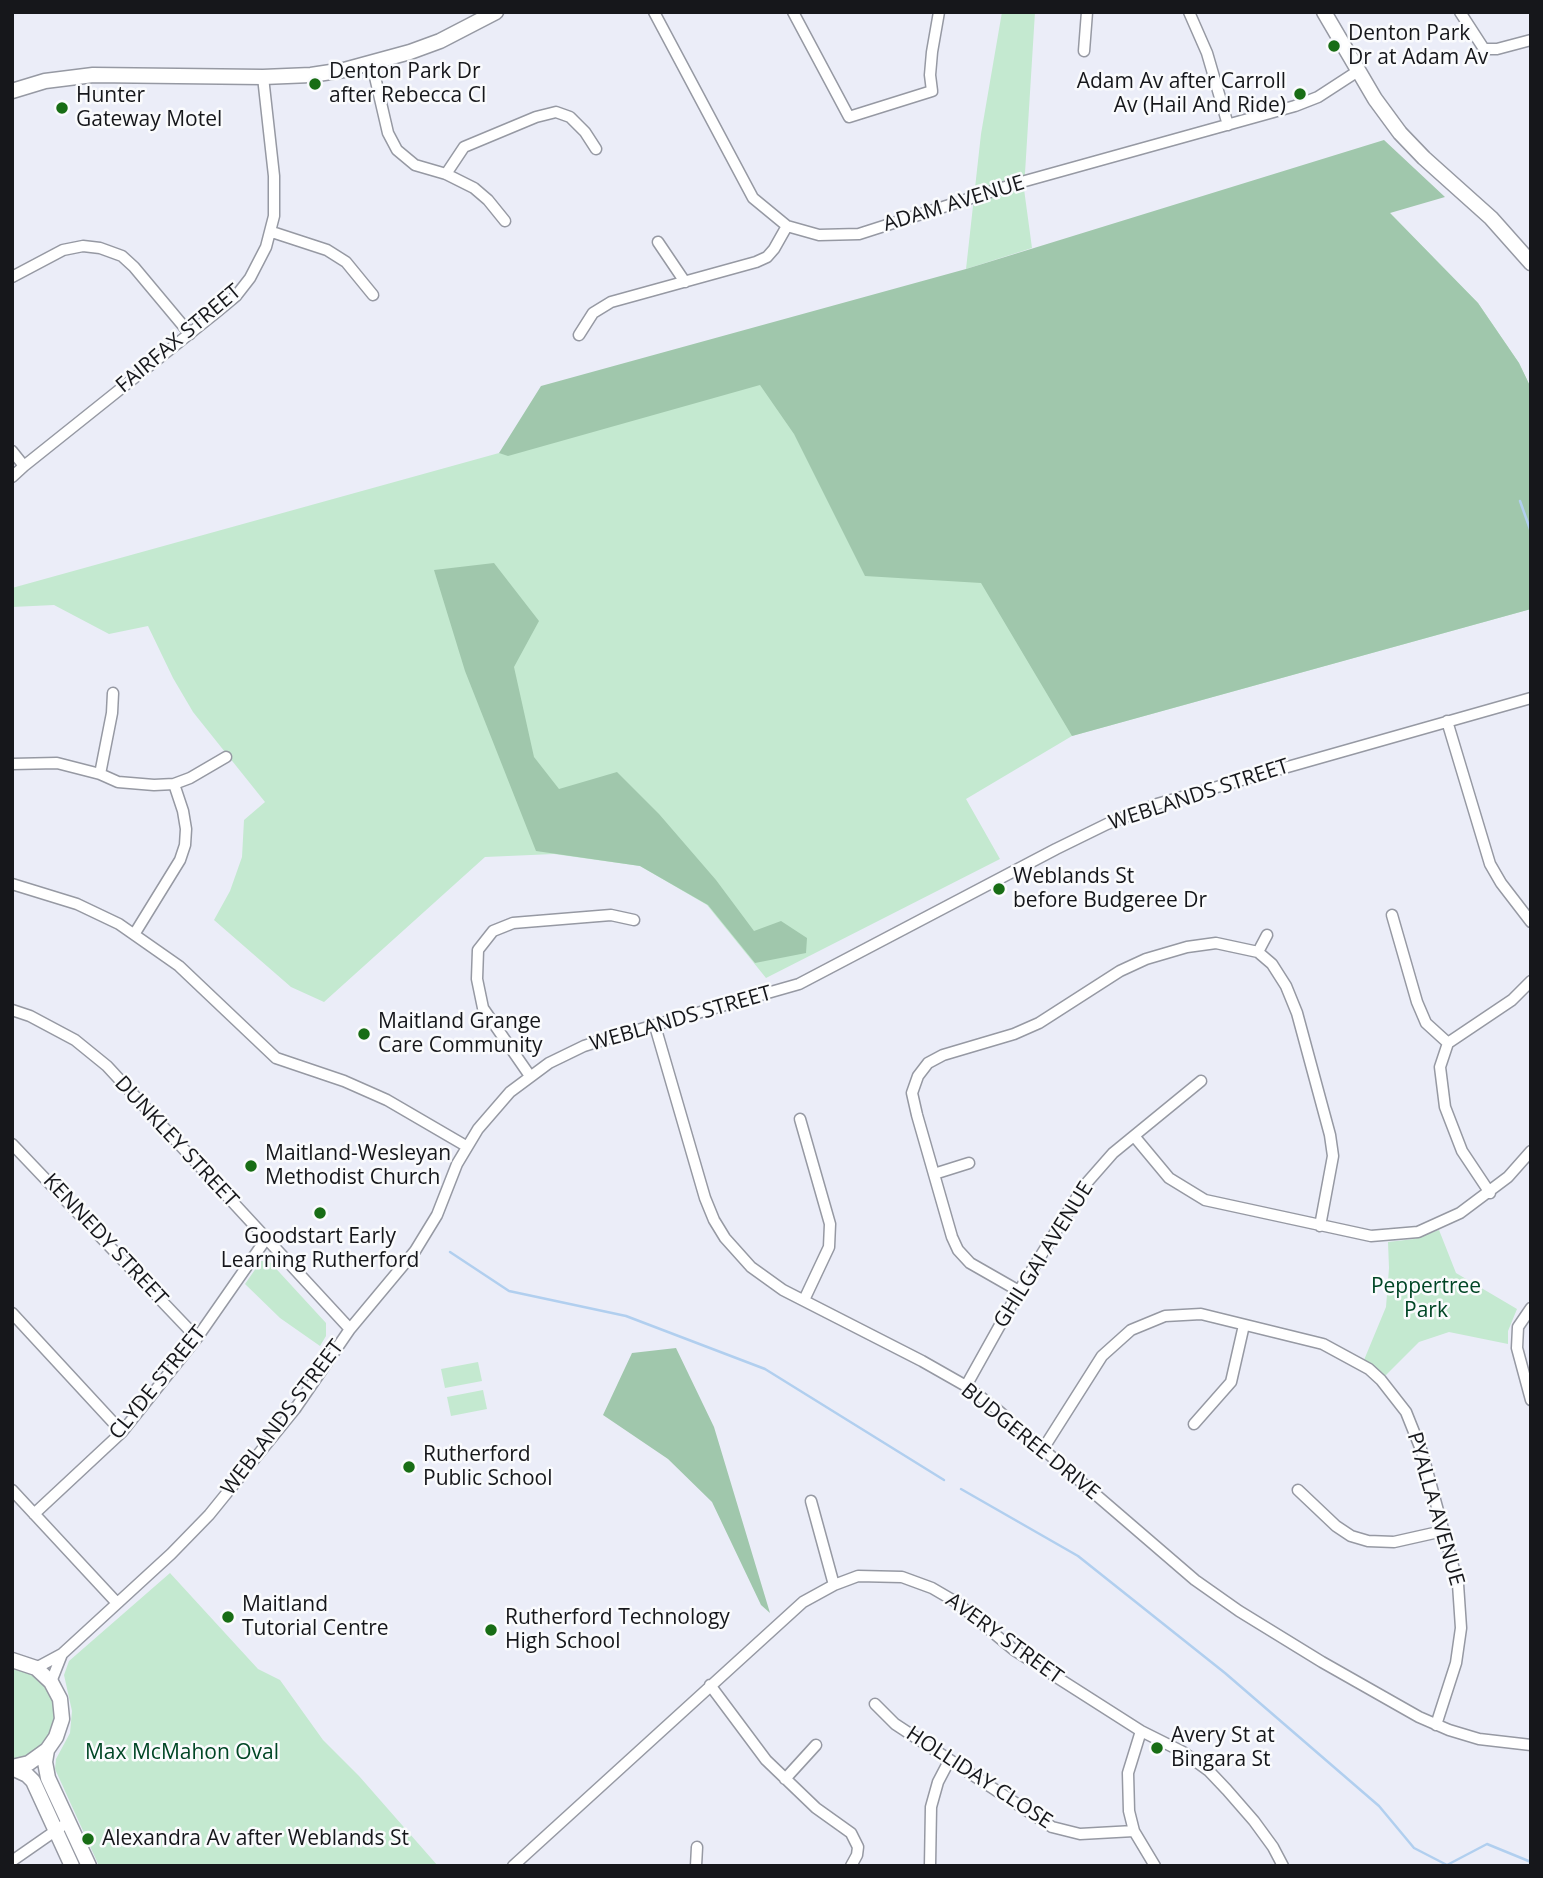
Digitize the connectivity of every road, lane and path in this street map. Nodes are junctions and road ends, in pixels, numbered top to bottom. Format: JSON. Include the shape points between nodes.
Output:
{"nodes":[{"id":1,"x":496,"y":12,"type":"edge"},
{"id":2,"x":654,"y":12,"type":"edge"},
{"id":3,"x":793,"y":12,"type":"edge"},
{"id":4,"x":939,"y":12,"type":"edge"},
{"id":5,"x":1087,"y":12,"type":"edge"},
{"id":6,"x":1188,"y":12,"type":"edge"},
{"id":7,"x":1324,"y":12,"type":"edge"},
{"id":8,"x":1460,"y":12,"type":"edge"},
{"id":9,"x":1531,"y":40,"type":"edge"},
{"id":10,"x":1084,"y":51,"type":"dead end"},
{"id":11,"x":372,"y":64,"type":"junction"},
{"id":12,"x":1358,"y":71,"type":"junction"},
{"id":13,"x":263,"y":77,"type":"junction"},
{"id":14,"x":12,"y":91,"type":"edge"},
{"id":15,"x":1228,"y":125,"type":"junction"},
{"id":16,"x":596,"y":149,"type":"dead end"},
{"id":17,"x":446,"y":174,"type":"junction"},
{"id":18,"x":505,"y":221,"type":"dead end"},
{"id":19,"x":787,"y":226,"type":"junction"},
{"id":20,"x":272,"y":232,"type":"junction"},
{"id":21,"x":658,"y":242,"type":"dead end"},
{"id":22,"x":1531,"y":263,"type":"edge"},
{"id":23,"x":12,"y":277,"type":"edge"},
{"id":24,"x":685,"y":282,"type":"junction"},
{"id":25,"x":373,"y":295,"type":"dead end"},
{"id":26,"x":190,"y":334,"type":"junction"},
{"id":27,"x":579,"y":335,"type":"dead end"},
{"id":28,"x":12,"y":451,"type":"edge"},
{"id":29,"x":24,"y":466,"type":"junction"},
{"id":30,"x":12,"y":477,"type":"edge"},
{"id":31,"x":113,"y":693,"type":"dead end"},
{"id":32,"x":1531,"y":698,"type":"edge"},
{"id":33,"x":1447,"y":721,"type":"junction"},
{"id":34,"x":226,"y":757,"type":"dead end"},
{"id":35,"x":12,"y":764,"type":"edge"},
{"id":36,"x":100,"y":774,"type":"junction"},
{"id":37,"x":174,"y":784,"type":"junction"},
{"id":38,"x":12,"y":884,"type":"edge"},
{"id":39,"x":1392,"y":915,"type":"dead end"},
{"id":40,"x":634,"y":920,"type":"dead end"},
{"id":41,"x":1531,"y":922,"type":"edge"},
{"id":42,"x":135,"y":933,"type":"junction"},
{"id":43,"x":1267,"y":935,"type":"dead end"},
{"id":44,"x":1258,"y":952,"type":"junction"},
{"id":45,"x":1531,"y":981,"type":"edge"},
{"id":46,"x":12,"y":1010,"type":"edge"},
{"id":47,"x":655,"y":1026,"type":"junction"},
{"id":48,"x":1448,"y":1043,"type":"junction"},
{"id":49,"x":530,"y":1076,"type":"junction"},
{"id":50,"x":1201,"y":1081,"type":"dead end"},
{"id":51,"x":800,"y":1119,"type":"dead end"},
{"id":52,"x":1134,"y":1136,"type":"junction"},
{"id":53,"x":12,"y":1144,"type":"edge"},
{"id":54,"x":466,"y":1146,"type":"junction"},
{"id":55,"x":1531,"y":1151,"type":"edge"},
{"id":56,"x":970,"y":1163,"type":"dead end"},
{"id":57,"x":934,"y":1174,"type":"junction"},
{"id":58,"x":1490,"y":1193,"type":"junction"},
{"id":59,"x":1320,"y":1226,"type":"junction"},
{"id":60,"x":266,"y":1239,"type":"junction"},
{"id":61,"x":1019,"y":1291,"type":"junction"},
{"id":62,"x":804,"y":1300,"type":"junction"},
{"id":63,"x":1531,"y":1308,"type":"edge"},
{"id":64,"x":12,"y":1313,"type":"edge"},
{"id":65,"x":1244,"y":1325,"type":"junction"},
{"id":66,"x":350,"y":1329,"type":"junction"},
{"id":67,"x":197,"y":1338,"type":"junction"},
{"id":68,"x":966,"y":1387,"type":"junction"},
{"id":69,"x":1531,"y":1400,"type":"edge"},
{"id":70,"x":1194,"y":1424,"type":"dead end"},
{"id":71,"x":121,"y":1432,"type":"junction"},
{"id":72,"x":1043,"y":1449,"type":"junction"},
{"id":73,"x":12,"y":1490,"type":"edge"},
{"id":74,"x":1297,"y":1491,"type":"dead end"},
{"id":75,"x":811,"y":1501,"type":"dead end"},
{"id":76,"x":34,"y":1514,"type":"junction"},
{"id":77,"x":1443,"y":1531,"type":"junction"},
{"id":78,"x":834,"y":1585,"type":"junction"},
{"id":79,"x":117,"y":1603,"type":"junction"},
{"id":80,"x":62,"y":1654,"type":"junction"},
{"id":81,"x":12,"y":1660,"type":"edge"},
{"id":82,"x":36,"y":1668,"type":"junction"},
{"id":83,"x":51,"y":1682,"type":"junction"},
{"id":84,"x":710,"y":1685,"type":"junction"},
{"id":85,"x":875,"y":1704,"type":"dead end"},
{"id":86,"x":1436,"y":1725,"type":"junction"},
{"id":87,"x":1141,"y":1731,"type":"junction"},
{"id":88,"x":816,"y":1745,"type":"dead end"},
{"id":89,"x":1531,"y":1745,"type":"edge"},
{"id":90,"x":47,"y":1750,"type":"junction"},
{"id":91,"x":949,"y":1761,"type":"junction"},
{"id":92,"x":12,"y":1767,"type":"edge"},
{"id":93,"x":785,"y":1779,"type":"junction"},
{"id":94,"x":62,"y":1826,"type":"junction"},
{"id":95,"x":1134,"y":1831,"type":"junction"},
{"id":96,"x":697,"y":1847,"type":"dead end"},
{"id":97,"x":12,"y":1861,"type":"edge"},
{"id":98,"x":72,"y":1866,"type":"edge"},
{"id":99,"x":89,"y":1866,"type":"edge"},
{"id":100,"x":513,"y":1866,"type":"edge"},
{"id":101,"x":696,"y":1866,"type":"edge"},
{"id":102,"x":851,"y":1866,"type":"edge"},
{"id":103,"x":930,"y":1866,"type":"edge"},
{"id":104,"x":1155,"y":1866,"type":"edge"},
{"id":105,"x":1283,"y":1866,"type":"edge"}],
"edges":[{"from":1,"to":11,"type":"main road","via":[[440,41]]},
{"from":2,"to":19,"type":"street","name":"ADAM AVENUE","via":[[753,198]]},
{"from":3,"to":4,"type":"street","via":[[849,117],[932,90]]},
{"from":5,"to":10,"type":"street"},
{"from":6,"to":15,"type":"street","via":[[1207,53]]},
{"from":7,"to":12,"type":"main road"},
{"from":8,"to":9,"type":"street","via":[[1484,49]]},
{"from":11,"to":13,"type":"main road"},
{"from":11,"to":17,"type":"street","via":[[388,133],[397,150],[415,165]]},
{"from":12,"to":15,"type":"street","name":"ADAM AVENUE","via":[[1318,97]]},
{"from":12,"to":22,"type":"main road","via":[[1408,143],[1491,218]]},
{"from":13,"to":14,"type":"main road","via":[[93,75],[44,81]]},
{"from":13,"to":20,"type":"street","name":"FAIRFAX STREET","via":[[275,199]]},
{"from":15,"to":19,"type":"street","name":"ADAM AVENUE","via":[[1018,183],[859,234],[819,235]]},
{"from":16,"to":17,"type":"street","via":[[570,117],[556,112],[464,147]]},
{"from":17,"to":18,"type":"street","via":[[474,188]]},
{"from":19,"to":24,"type":"street","via":[[767,257]]},
{"from":20,"to":25,"type":"street","via":[[327,250],[346,262]]},
{"from":20,"to":26,"type":"street","name":"FAIRFAX STREET","via":[[236,296]]},
{"from":21,"to":24,"type":"street"},
{"from":23,"to":26,"type":"street","via":[[63,250],[100,248],[122,256],[134,267]]},
{"from":24,"to":27,"type":"street","via":[[611,302],[593,313]]},
{"from":26,"to":29,"type":"street","name":"FAIRFAX STREET"},
{"from":28,"to":29,"type":"street"},
{"from":29,"to":30,"type":"street","name":"FAIRFAX STREET"},
{"from":31,"to":36,"type":"street"},
{"from":32,"to":33,"type":"street","name":"WEBLANDS STREET"},
{"from":33,"to":41,"type":"street","via":[[1490,864]]},
{"from":33,"to":47,"type":"street","name":"WEBLANDS STREET","via":[[1131,814],[799,984]]},
{"from":34,"to":37,"type":"street"},
{"from":35,"to":36,"type":"street","via":[[57,763]]},
{"from":36,"to":37,"type":"street","via":[[137,785]]},
{"from":37,"to":42,"type":"street","via":[[183,811],[185,845]]},
{"from":38,"to":42,"type":"street","via":[[77,904]]},
{"from":39,"to":48,"type":"street","via":[[1426,1023]]},
{"from":40,"to":49,"type":"street","via":[[611,915],[513,923],[492,931],[478,950],[483,1008]]},
{"from":42,"to":54,"type":"street","via":[[179,966],[276,1058],[387,1100]]},
{"from":43,"to":44,"type":"street"},
{"from":44,"to":57,"type":"street","via":[[1216,943],[1146,959],[1039,1023],[928,1063],[912,1093]]},
{"from":44,"to":59,"type":"street","via":[[1272,964],[1297,1013],[1330,1135],[1334,1156]]},
{"from":45,"to":48,"type":"street","via":[[1512,1000]]},
{"from":46,"to":60,"type":"street","name":"DUNKLEY STREET","via":[[75,1040],[107,1066]]},
{"from":47,"to":49,"type":"street","name":"WEBLANDS STREET","via":[[584,1046]]},
{"from":47,"to":62,"type":"street","name":"BUDGEREE DRIVE","via":[[714,1220],[751,1267]]},
{"from":48,"to":58,"type":"street","via":[[1440,1067],[1445,1107],[1462,1152]]},
{"from":49,"to":54,"type":"street","name":"WEBLANDS STREET","via":[[493,1110]]},
{"from":50,"to":52,"type":"street","name":"GHILGAI AVENUE"},
{"from":51,"to":62,"type":"street","via":[[830,1224],[829,1247]]},
{"from":52,"to":59,"type":"street","via":[[1169,1178],[1205,1200]]},
{"from":52,"to":61,"type":"street","name":"GHILGAI AVENUE","via":[[1084,1186]]},
{"from":53,"to":67,"type":"street","name":"KENNEDY STREET"},
{"from":54,"to":66,"type":"street","name":"WEBLANDS STREET","via":[[428,1232]]},
{"from":55,"to":58,"type":"street"},
{"from":56,"to":57,"type":"street"},
{"from":57,"to":61,"type":"street","via":[[958,1250],[970,1263]]},
{"from":58,"to":59,"type":"street","via":[[1418,1232],[1371,1236]]},
{"from":60,"to":66,"type":"street","name":"DUNKLEY STREET"},
{"from":60,"to":67,"type":"street","name":"CLYDE STREET"},
{"from":61,"to":68,"type":"street","name":"GHILGAI AVENUE"},
{"from":62,"to":68,"type":"street","name":"BUDGEREE DRIVE"},
{"from":63,"to":69,"type":"street","via":[[1518,1327],[1517,1348]]},
{"from":64,"to":71,"type":"street"},
{"from":65,"to":70,"type":"street","via":[[1231,1382]]},
{"from":65,"to":72,"type":"street","name":"PYALLA AVENUE","via":[[1201,1314],[1165,1316],[1131,1330],[1102,1356]]},
{"from":65,"to":77,"type":"street","name":"PYALLA AVENUE","via":[[1323,1345],[1381,1380],[1406,1412]]},
{"from":66,"to":79,"type":"street","name":"WEBLANDS STREET","via":[[296,1409],[209,1515]]},
{"from":67,"to":71,"type":"street","name":"CLYDE STREET"},
{"from":68,"to":72,"type":"street","name":"BUDGEREE DRIVE"},
{"from":71,"to":76,"type":"street","name":"CLYDE STREET"},
{"from":72,"to":86,"type":"street","name":"BUDGEREE DRIVE","via":[[1195,1580],[1322,1662]]},
{"from":73,"to":76,"type":"street"},
{"from":74,"to":77,"type":"street","via":[[1336,1526],[1368,1541],[1394,1542]]},
{"from":75,"to":78,"type":"street"},
{"from":76,"to":79,"type":"street"},
{"from":77,"to":86,"type":"street","name":"PYALLA AVENUE","via":[[1458,1584],[1461,1628],[1456,1663]]},
{"from":78,"to":84,"type":"street","name":"AVERY STREET","via":[[803,1602]]},
{"from":78,"to":87,"type":"street","name":"AVERY STREET","via":[[858,1576],[902,1577],[932,1588],[1014,1650]]},
{"from":79,"to":80,"type":"street","name":"WEBLANDS STREET"},
{"from":80,"to":82,"type":"street","name":"WEBLANDS STREET"},
{"from":80,"to":83,"type":"street","name":"WEBLANDS STREET"},
{"from":81,"to":82,"type":"main road"},
{"from":82,"to":83,"type":"main road"},
{"from":83,"to":90,"type":"main road","via":[[60,1699],[62,1718]]},
{"from":84,"to":93,"type":"street"},
{"from":84,"to":100,"type":"street","name":"AVERY STREET"},
{"from":85,"to":91,"type":"street","name":"HOLLIDAY CLOSE","via":[[886,1717]]},
{"from":86,"to":89,"type":"street","name":"BUDGEREE DRIVE","via":[[1479,1738]]},
{"from":87,"to":95,"type":"street","via":[[1128,1773]]},
{"from":87,"to":105,"type":"street","name":"AVERY STREET","via":[[1183,1752],[1209,1772],[1254,1821]]},
{"from":88,"to":93,"type":"street"},
{"from":90,"to":92,"type":"main road","via":[[29,1763]]},
{"from":90,"to":94,"type":"main road","via":[[45,1770]]},
{"from":91,"to":95,"type":"street","name":"HOLLIDAY CLOSE","via":[[1052,1827],[1080,1834]]},
{"from":91,"to":103,"type":"street","via":[[934,1794]]},
{"from":92,"to":94,"type":"main road","via":[[33,1781]]},
{"from":93,"to":102,"type":"street","via":[[851,1833],[858,1847]]},
{"from":94,"to":97,"type":"street"},
{"from":94,"to":98,"type":"main road"},
{"from":94,"to":99,"type":"main road"},
{"from":95,"to":104,"type":"street"},
{"from":96,"to":101,"type":"street"}]}
